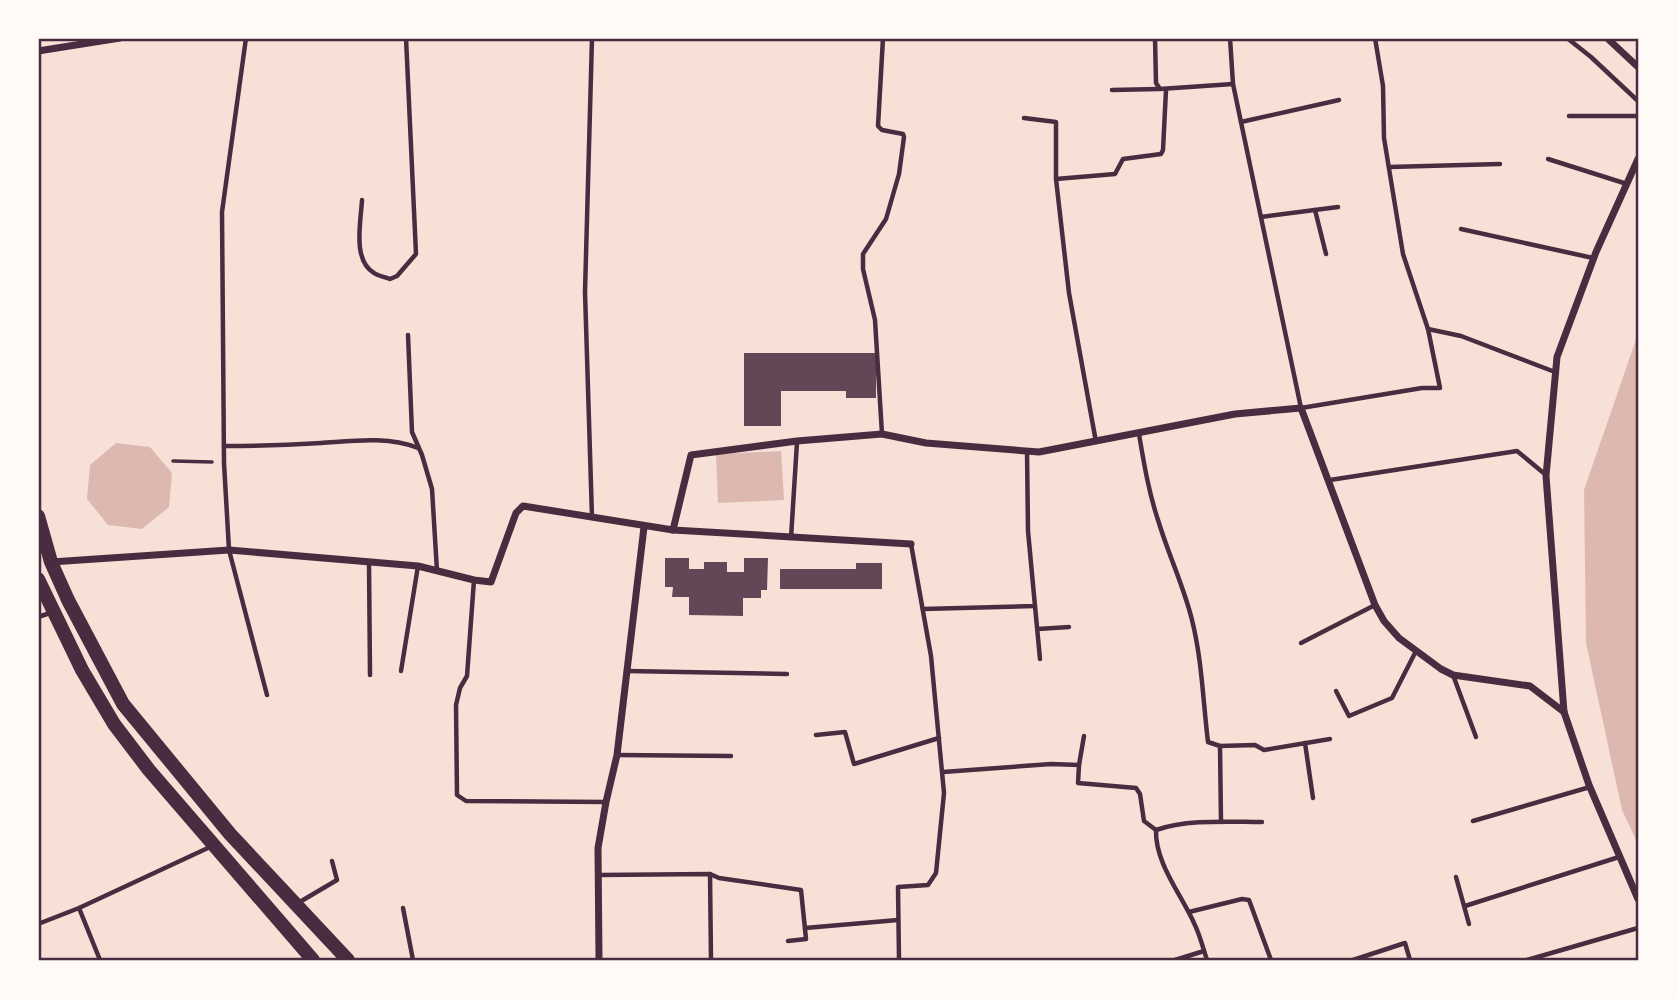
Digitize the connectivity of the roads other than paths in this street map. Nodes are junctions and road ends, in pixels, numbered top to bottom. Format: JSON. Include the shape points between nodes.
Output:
{"nodes":[{"id":1,"x":120,"y":38,"type":"edge"},
{"id":2,"x":246,"y":38,"type":"edge"},
{"id":3,"x":406,"y":38,"type":"edge"},
{"id":4,"x":592,"y":38,"type":"edge"},
{"id":5,"x":883,"y":38,"type":"edge"},
{"id":6,"x":1155,"y":38,"type":"edge"},
{"id":7,"x":1230,"y":38,"type":"edge"},
{"id":8,"x":1375,"y":38,"type":"edge"},
{"id":9,"x":1567,"y":38,"type":"edge"},
{"id":10,"x":1607,"y":38,"type":"edge"},
{"id":11,"x":38,"y":51,"type":"edge"},
{"id":12,"x":1639,"y":67,"type":"edge"},
{"id":13,"x":1233,"y":84,"type":"junction"},
{"id":14,"x":1163,"y":89,"type":"junction"},
{"id":15,"x":1112,"y":90,"type":"dead end"},
{"id":16,"x":1339,"y":100,"type":"dead end"},
{"id":17,"x":1639,"y":101,"type":"edge"},
{"id":18,"x":1569,"y":116,"type":"dead end"},
{"id":19,"x":1639,"y":116,"type":"edge"},
{"id":20,"x":1024,"y":118,"type":"dead end"},
{"id":21,"x":1241,"y":122,"type":"junction"},
{"id":22,"x":1548,"y":159,"type":"dead end"},
{"id":23,"x":1639,"y":159,"type":"edge"},
{"id":24,"x":1500,"y":164,"type":"dead end"},
{"id":25,"x":1389,"y":167,"type":"junction"},
{"id":26,"x":1056,"y":179,"type":"junction"},
{"id":27,"x":1628,"y":184,"type":"junction"},
{"id":28,"x":362,"y":200,"type":"dead end"},
{"id":29,"x":1338,"y":206,"type":"dead end"},
{"id":30,"x":1315,"y":210,"type":"junction"},
{"id":31,"x":1261,"y":218,"type":"junction"},
{"id":32,"x":1461,"y":229,"type":"dead end"},
{"id":33,"x":1326,"y":254,"type":"dead end"},
{"id":34,"x":1594,"y":259,"type":"junction"},
{"id":35,"x":1429,"y":329,"type":"junction"},
{"id":36,"x":408,"y":335,"type":"dead end"},
{"id":37,"x":1555,"y":372,"type":"junction"},
{"id":38,"x":1301,"y":408,"type":"junction"},
{"id":39,"x":882,"y":434,"type":"junction"},
{"id":40,"x":1139,"y":434,"type":"junction"},
{"id":41,"x":797,"y":441,"type":"junction"},
{"id":42,"x":1096,"y":442,"type":"junction"},
{"id":43,"x":224,"y":446,"type":"junction"},
{"id":44,"x":419,"y":448,"type":"junction"},
{"id":45,"x":1027,"y":452,"type":"junction"},
{"id":46,"x":1546,"y":476,"type":"junction"},
{"id":47,"x":1330,"y":480,"type":"junction"},
{"id":48,"x":38,"y":516,"type":"edge"},
{"id":49,"x":592,"y":517,"type":"junction"},
{"id":50,"x":643,"y":527,"type":"junction"},
{"id":51,"x":673,"y":530,"type":"junction"},
{"id":52,"x":791,"y":538,"type":"junction"},
{"id":53,"x":911,"y":544,"type":"joint"},
{"id":54,"x":229,"y":551,"type":"junction"},
{"id":55,"x":51,"y":562,"type":"junction"},
{"id":56,"x":369,"y":562,"type":"junction"},
{"id":57,"x":418,"y":566,"type":"junction"},
{"id":58,"x":437,"y":571,"type":"junction"},
{"id":59,"x":38,"y":579,"type":"edge"},
{"id":60,"x":474,"y":580,"type":"junction"},
{"id":61,"x":1375,"y":605,"type":"junction"},
{"id":62,"x":1035,"y":606,"type":"junction"},
{"id":63,"x":923,"y":609,"type":"junction"},
{"id":64,"x":53,"y":611,"type":"junction"},
{"id":65,"x":38,"y":617,"type":"edge"},
{"id":66,"x":1069,"y":627,"type":"dead end"},
{"id":67,"x":1038,"y":629,"type":"junction"},
{"id":68,"x":1301,"y":643,"type":"dead end"},
{"id":69,"x":1416,"y":651,"type":"junction"},
{"id":70,"x":1040,"y":659,"type":"dead end"},
{"id":71,"x":401,"y":671,"type":"dead end"},
{"id":72,"x":627,"y":671,"type":"junction"},
{"id":73,"x":787,"y":674,"type":"dead end"},
{"id":74,"x":370,"y":675,"type":"dead end"},
{"id":75,"x":1453,"y":675,"type":"junction"},
{"id":76,"x":1336,"y":691,"type":"dead end"},
{"id":77,"x":267,"y":695,"type":"dead end"},
{"id":78,"x":1564,"y":712,"type":"junction"},
{"id":79,"x":816,"y":735,"type":"dead end"},
{"id":80,"x":1084,"y":736,"type":"dead end"},
{"id":81,"x":1476,"y":737,"type":"dead end"},
{"id":82,"x":939,"y":738,"type":"junction"},
{"id":83,"x":1330,"y":739,"type":"dead end"},
{"id":84,"x":1305,"y":743,"type":"junction"},
{"id":85,"x":1220,"y":746,"type":"junction"},
{"id":86,"x":617,"y":755,"type":"junction"},
{"id":87,"x":731,"y":756,"type":"dead end"},
{"id":88,"x":1079,"y":765,"type":"junction"},
{"id":89,"x":942,"y":772,"type":"junction"},
{"id":90,"x":1590,"y":787,"type":"junction"},
{"id":91,"x":1313,"y":798,"type":"dead end"},
{"id":92,"x":606,"y":802,"type":"junction"},
{"id":93,"x":1473,"y":821,"type":"dead end"},
{"id":94,"x":1221,"y":822,"type":"junction"},
{"id":95,"x":1262,"y":822,"type":"dead end"},
{"id":96,"x":1156,"y":830,"type":"junction"},
{"id":97,"x":230,"y":834,"type":"junction"},
{"id":98,"x":214,"y":846,"type":"junction"},
{"id":99,"x":1619,"y":857,"type":"junction"},
{"id":100,"x":332,"y":861,"type":"dead end"},
{"id":101,"x":710,"y":874,"type":"junction"},
{"id":102,"x":597,"y":875,"type":"junction"},
{"id":103,"x":1456,"y":877,"type":"dead end"},
{"id":104,"x":1639,"y":899,"type":"edge"},
{"id":105,"x":295,"y":905,"type":"junction"},
{"id":106,"x":1465,"y":906,"type":"junction"},
{"id":107,"x":79,"y":908,"type":"junction"},
{"id":108,"x":403,"y":908,"type":"dead end"},
{"id":109,"x":1189,"y":912,"type":"junction"},
{"id":110,"x":899,"y":920,"type":"junction"},
{"id":111,"x":38,"y":924,"type":"edge"},
{"id":112,"x":1469,"y":924,"type":"dead end"},
{"id":113,"x":805,"y":928,"type":"junction"},
{"id":114,"x":1639,"y":928,"type":"edge"},
{"id":115,"x":788,"y":942,"type":"dead end"},
{"id":116,"x":1204,"y":951,"type":"junction"},
{"id":117,"x":100,"y":961,"type":"edge"},
{"id":118,"x":313,"y":961,"type":"edge"},
{"id":119,"x":348,"y":961,"type":"edge"},
{"id":120,"x":413,"y":961,"type":"edge"},
{"id":121,"x":599,"y":961,"type":"edge"},
{"id":122,"x":711,"y":961,"type":"edge"},
{"id":123,"x":899,"y":961,"type":"edge"},
{"id":124,"x":1175,"y":961,"type":"edge"},
{"id":125,"x":1207,"y":961,"type":"edge"},
{"id":126,"x":1271,"y":961,"type":"edge"},
{"id":127,"x":1353,"y":961,"type":"edge"},
{"id":128,"x":1410,"y":961,"type":"edge"},
{"id":129,"x":1527,"y":961,"type":"edge"}],
"edges":[{"from":1,"to":11,"type":"street"},
{"from":2,"to":43,"type":"lane","via":[[222,212]]},
{"from":3,"to":28,"type":"lane","via":[[416,254],[390,279],[373,273],[362,261]]},
{"from":4,"to":49,"type":"lane","via":[[585,292]]},
{"from":5,"to":39,"type":"lane","via":[[878,126],[905,137],[886,219],[863,254],[875,320]]},
{"from":6,"to":14,"type":"lane","via":[[1156,83]]},
{"from":7,"to":13,"type":"lane"},
{"from":8,"to":25,"type":"lane"},
{"from":9,"to":17,"type":"lane"},
{"from":10,"to":12,"type":"street"},
{"from":13,"to":14,"type":"lane"},
{"from":13,"to":21,"type":"lane"},
{"from":14,"to":15,"type":"lane"},
{"from":14,"to":26,"type":"lane","via":[[1161,154],[1123,159],[1115,174]]},
{"from":16,"to":21,"type":"lane"},
{"from":18,"to":19,"type":"lane"},
{"from":20,"to":26,"type":"lane","via":[[1056,122]]},
{"from":21,"to":31,"type":"lane"},
{"from":22,"to":27,"type":"lane"},
{"from":23,"to":27,"type":"street"},
{"from":24,"to":25,"type":"lane"},
{"from":25,"to":35,"type":"lane","via":[[1403,254]]},
{"from":26,"to":42,"type":"lane","via":[[1069,293]]},
{"from":27,"to":34,"type":"street"},
{"from":29,"to":30,"type":"lane"},
{"from":30,"to":31,"type":"lane"},
{"from":30,"to":33,"type":"lane"},
{"from":31,"to":38,"type":"lane"},
{"from":32,"to":34,"type":"lane"},
{"from":34,"to":37,"type":"street"},
{"from":35,"to":37,"type":"lane","via":[[1461,336]]},
{"from":35,"to":38,"type":"lane","via":[[1440,388]]},
{"from":36,"to":44,"type":"lane","via":[[412,432]]},
{"from":37,"to":46,"type":"street"},
{"from":38,"to":40,"type":"street","via":[[1235,414]]},
{"from":38,"to":47,"type":"street"},
{"from":39,"to":41,"type":"street"},
{"from":39,"to":45,"type":"street","via":[[926,443]]},
{"from":40,"to":42,"type":"street"},
{"from":40,"to":85,"type":"lane","via":[[1159,525],[1192,621],[1204,683],[1208,742]]},
{"from":41,"to":51,"type":"street","via":[[691,455]]},
{"from":41,"to":52,"type":"lane"},
{"from":42,"to":45,"type":"street"},
{"from":43,"to":44,"type":"lane","via":[[369,441]]},
{"from":43,"to":54,"type":"lane"},
{"from":44,"to":58,"type":"lane","via":[[432,489]]},
{"from":45,"to":62,"type":"lane"},
{"from":46,"to":47,"type":"lane","via":[[1517,451]]},
{"from":46,"to":78,"type":"street"},
{"from":47,"to":61,"type":"street"},
{"from":48,"to":55,"type":"main road"},
{"from":49,"to":50,"type":"street"},
{"from":49,"to":60,"type":"street","via":[[519,507],[492,580]]},
{"from":50,"to":51,"type":"street"},
{"from":50,"to":72,"type":"street"},
{"from":51,"to":52,"type":"street"},
{"from":52,"to":53,"type":"street"},
{"from":53,"to":63,"type":"lane"},
{"from":54,"to":55,"type":"street"},
{"from":54,"to":56,"type":"street"},
{"from":54,"to":77,"type":"lane"},
{"from":55,"to":97,"type":"main road","via":[[123,704]]},
{"from":56,"to":57,"type":"street"},
{"from":56,"to":74,"type":"lane"},
{"from":57,"to":58,"type":"street"},
{"from":57,"to":71,"type":"lane"},
{"from":58,"to":60,"type":"street"},
{"from":59,"to":64,"type":"main road"},
{"from":60,"to":92,"type":"lane","via":[[467,676],[456,705],[459,798]]},
{"from":61,"to":68,"type":"lane"},
{"from":61,"to":69,"type":"street","via":[[1392,631]]},
{"from":62,"to":63,"type":"lane"},
{"from":62,"to":67,"type":"lane"},
{"from":63,"to":82,"type":"lane"},
{"from":64,"to":65,"type":"lane"},
{"from":64,"to":98,"type":"main road","via":[[114,724]]},
{"from":66,"to":67,"type":"lane"},
{"from":67,"to":70,"type":"lane"},
{"from":69,"to":75,"type":"street"},
{"from":69,"to":76,"type":"lane","via":[[1392,698],[1349,716]]},
{"from":72,"to":73,"type":"lane"},
{"from":72,"to":86,"type":"street"},
{"from":75,"to":78,"type":"street","via":[[1530,686]]},
{"from":75,"to":81,"type":"lane"},
{"from":78,"to":90,"type":"street"},
{"from":79,"to":82,"type":"lane","via":[[845,732],[854,764]]},
{"from":80,"to":88,"type":"lane"},
{"from":82,"to":89,"type":"lane"},
{"from":83,"to":84,"type":"lane"},
{"from":84,"to":85,"type":"lane","via":[[1264,750],[1255,744]]},
{"from":84,"to":91,"type":"lane"},
{"from":85,"to":94,"type":"lane"},
{"from":86,"to":87,"type":"lane"},
{"from":86,"to":92,"type":"street"},
{"from":88,"to":89,"type":"lane"},
{"from":88,"to":96,"type":"lane","via":[[1078,783],[1136,788],[1144,821]]},
{"from":89,"to":110,"type":"lane","via":[[936,873],[928,885],[898,887]]},
{"from":90,"to":93,"type":"lane"},
{"from":90,"to":99,"type":"street"},
{"from":92,"to":102,"type":"street"},
{"from":94,"to":95,"type":"lane"},
{"from":94,"to":96,"type":"lane"},
{"from":96,"to":109,"type":"lane","via":[[1163,861]]},
{"from":97,"to":98,"type":"main road"},
{"from":97,"to":105,"type":"main road"},
{"from":98,"to":107,"type":"lane"},
{"from":98,"to":118,"type":"main road"},
{"from":99,"to":104,"type":"street"},
{"from":99,"to":106,"type":"lane"},
{"from":100,"to":105,"type":"lane","via":[[337,880]]},
{"from":101,"to":102,"type":"lane"},
{"from":101,"to":113,"type":"lane","via":[[801,890]]},
{"from":101,"to":122,"type":"lane"},
{"from":102,"to":121,"type":"street"},
{"from":103,"to":106,"type":"lane"},
{"from":105,"to":119,"type":"main road"},
{"from":106,"to":112,"type":"lane"},
{"from":107,"to":111,"type":"lane"},
{"from":107,"to":117,"type":"lane"},
{"from":108,"to":120,"type":"lane"},
{"from":109,"to":116,"type":"lane"},
{"from":109,"to":126,"type":"lane","via":[[1249,900]]},
{"from":110,"to":113,"type":"lane"},
{"from":110,"to":123,"type":"lane"},
{"from":113,"to":115,"type":"lane","via":[[806,939]]},
{"from":114,"to":129,"type":"lane"},
{"from":116,"to":124,"type":"lane"},
{"from":116,"to":125,"type":"lane"},
{"from":127,"to":128,"type":"lane","via":[[1405,943]]}]}
